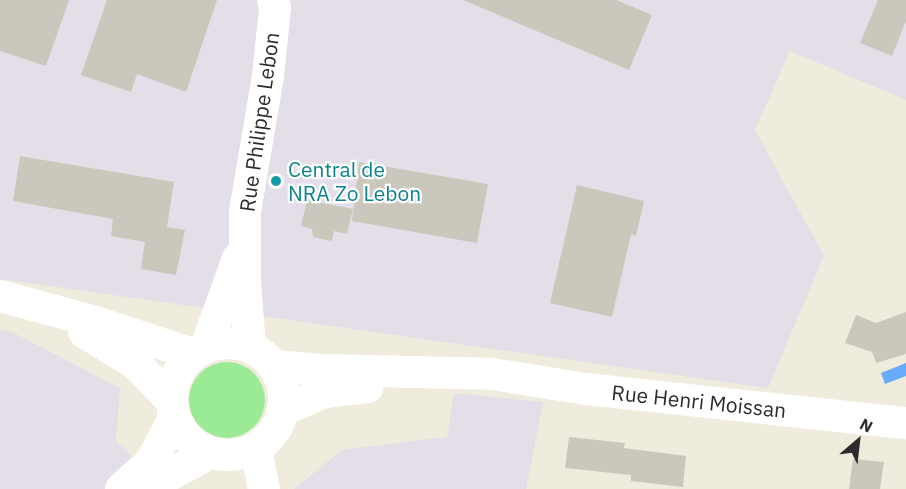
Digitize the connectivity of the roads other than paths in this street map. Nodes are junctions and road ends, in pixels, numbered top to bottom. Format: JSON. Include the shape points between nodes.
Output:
{"nodes":[{"id":1,"x":273,"y":0,"type":"edge"},
{"id":2,"x":244,"y":243,"type":"junction"},
{"id":3,"x":12,"y":299,"type":"edge"},
{"id":4,"x":200,"y":350,"type":"junction"},
{"id":5,"x":262,"y":356,"type":"junction"},
{"id":6,"x":492,"y":374,"type":"junction"},
{"id":7,"x":172,"y":409,"type":"junction"},
{"id":8,"x":283,"y":410,"type":"junction"},
{"id":9,"x":906,"y":423,"type":"edge"},
{"id":10,"x":256,"y":448,"type":"junction"},
{"id":11,"x":210,"y":453,"type":"junction"},
{"id":12,"x":122,"y":489,"type":"edge"},
{"id":13,"x":144,"y":489,"type":"edge"},
{"id":14,"x":264,"y":489,"type":"edge"}],
"edges":[{"from":1,"to":2,"type":"street","name":"Rue Philippe Lebon","via":[[268,76],[245,212]]},
{"from":2,"to":4,"type":"street","name":"Rue Philippe Lebon"},
{"from":2,"to":5,"type":"street","name":"Rue Philippe Lebon"},
{"from":3,"to":4,"type":"street"},
{"from":3,"to":7,"type":"street","via":[[95,338],[136,364]]},
{"from":4,"to":5,"type":"street","via":[[235,343]]},
{"from":4,"to":7,"type":"street","via":[[181,367],[173,382]]},
{"from":5,"to":6,"type":"street","name":"Rue Henri Moissan","via":[[321,370]]},
{"from":5,"to":8,"type":"street","via":[[284,395]]},
{"from":6,"to":8,"type":"street","name":"Rue Henri Moissan","via":[[325,392]]},
{"from":6,"to":9,"type":"street","name":"Rue Henri Moissan","via":[[586,389]]},
{"from":7,"to":11,"type":"street","via":[[182,433]]},
{"from":7,"to":12,"type":"street","via":[[151,462]]},
{"from":8,"to":10,"type":"street","via":[[269,439]]},
{"from":10,"to":11,"type":"street","via":[[241,454]]},
{"from":10,"to":14,"type":"street"},
{"from":11,"to":13,"type":"street"}]}
